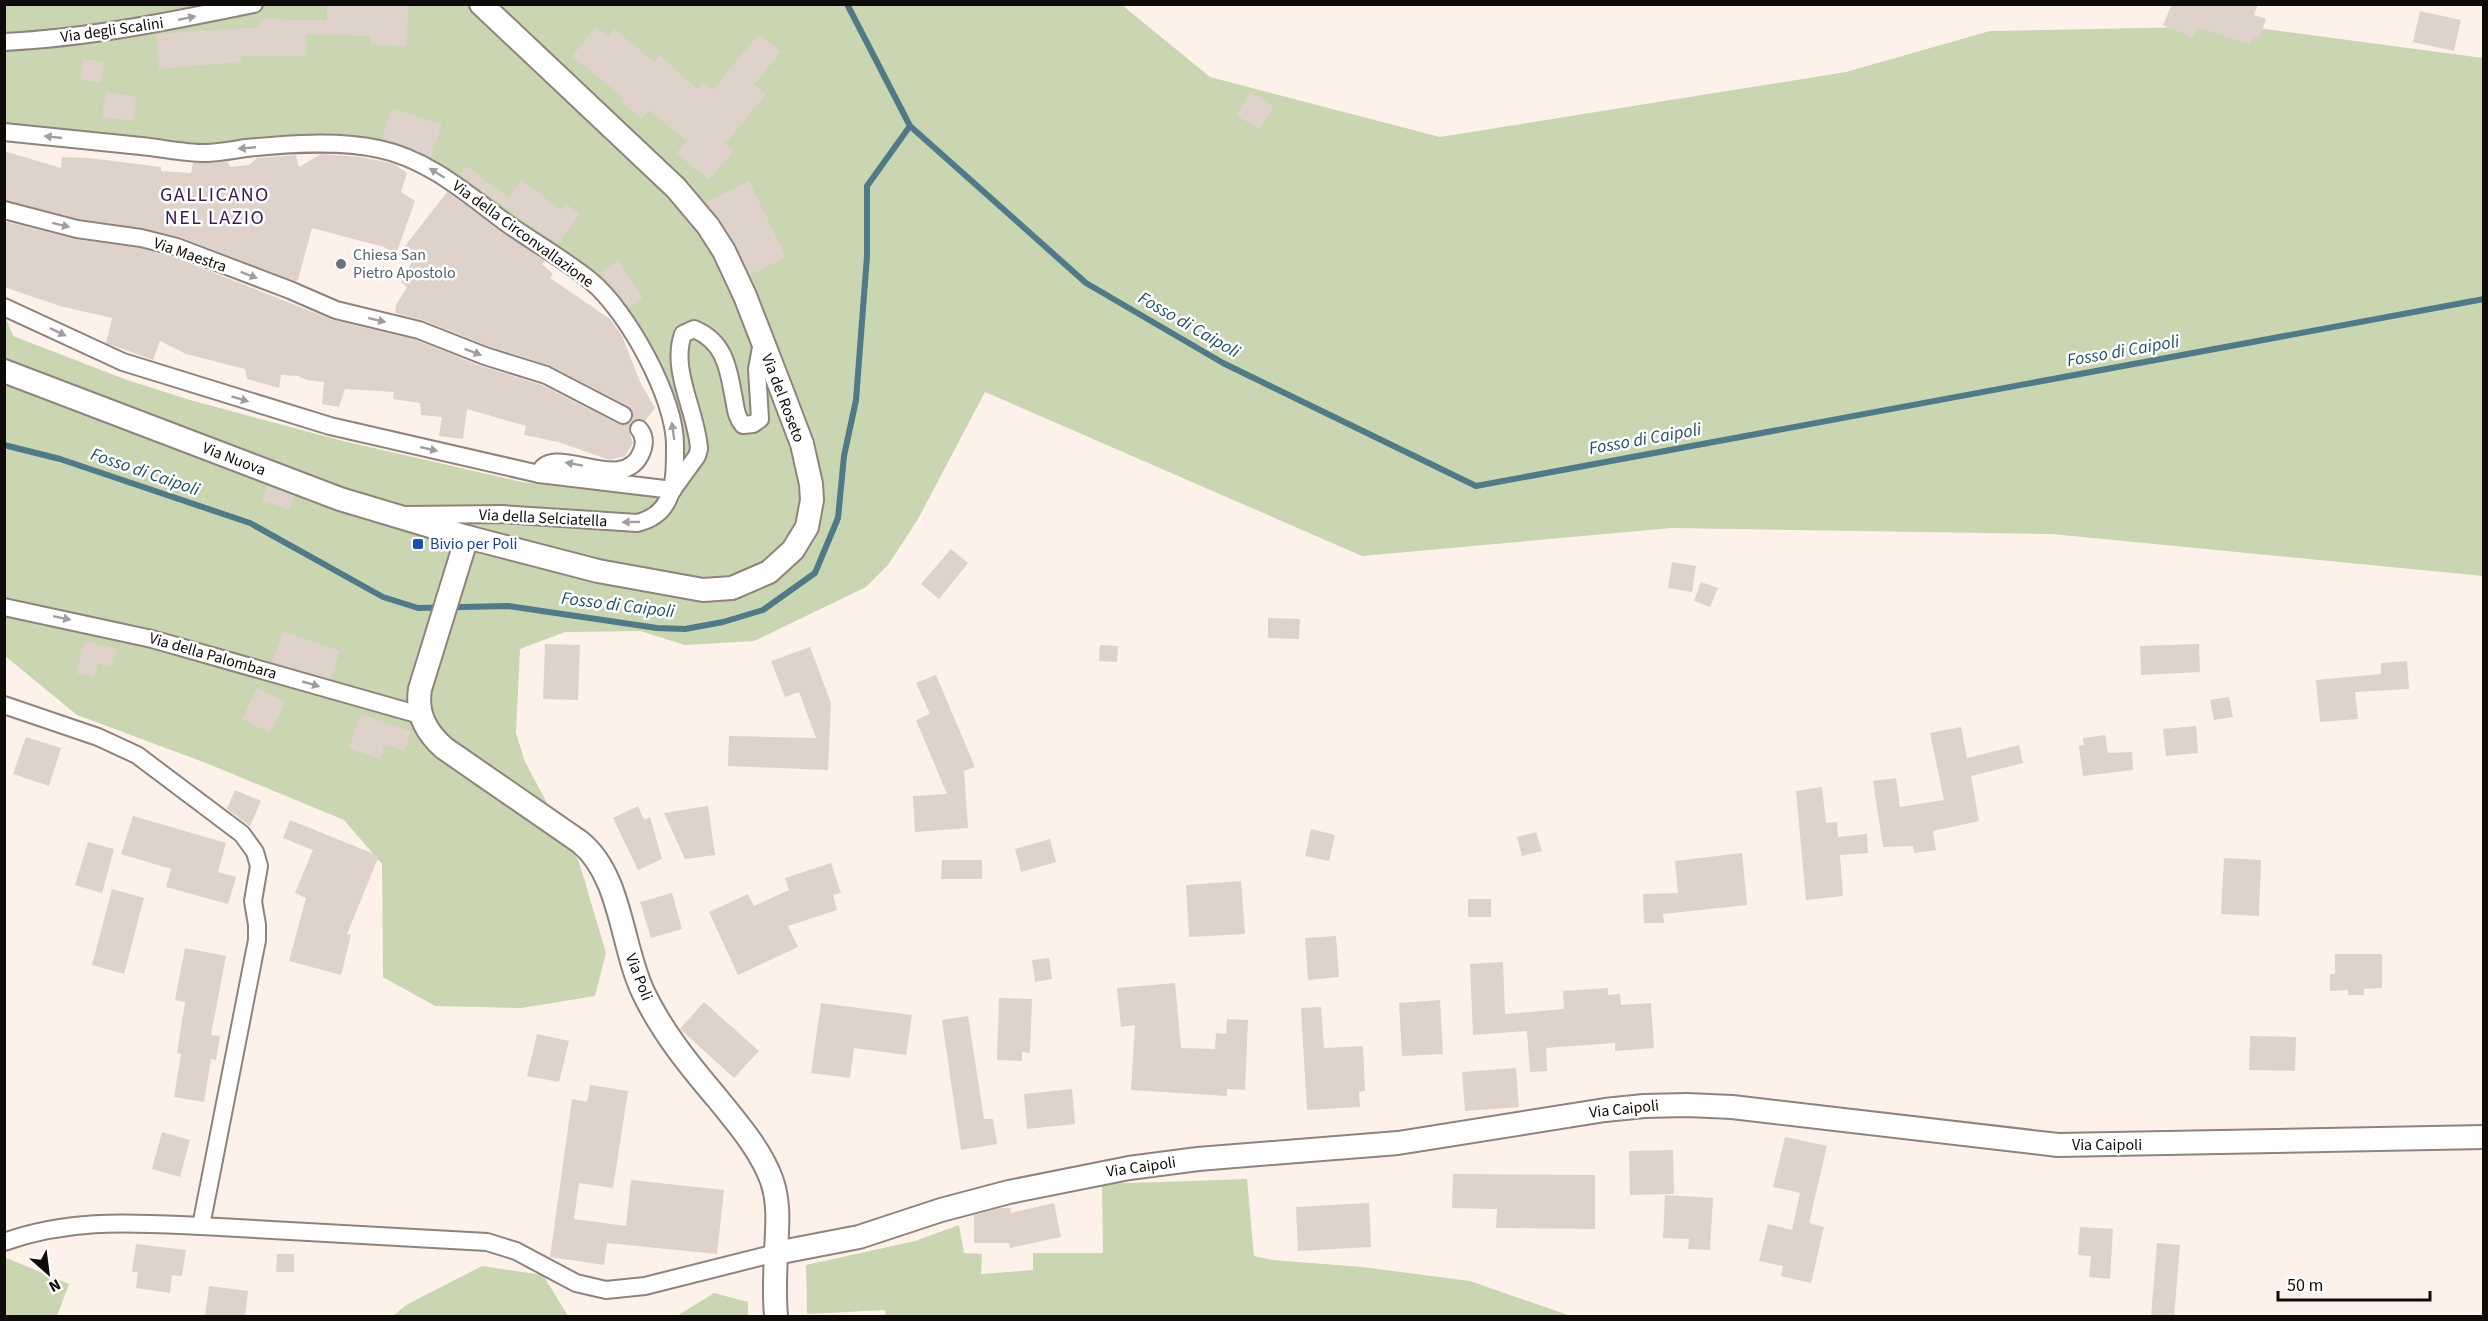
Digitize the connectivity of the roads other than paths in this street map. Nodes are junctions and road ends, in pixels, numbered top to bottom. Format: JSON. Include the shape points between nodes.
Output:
{"nodes":[{"id":1,"x":254,"y":4,"type":"edge"},
{"id":2,"x":481,"y":4,"type":"edge"},
{"id":3,"x":4,"y":42,"type":"edge"},
{"id":4,"x":4,"y":132,"type":"edge"},
{"id":5,"x":4,"y":210,"type":"edge"},
{"id":6,"x":4,"y":307,"type":"edge"},
{"id":7,"x":762,"y":342,"type":"junction"},
{"id":8,"x":4,"y":371,"type":"edge"},
{"id":9,"x":623,"y":415,"type":"dead end"},
{"id":10,"x":639,"y":429,"type":"dead end"},
{"id":11,"x":538,"y":474,"type":"junction"},
{"id":12,"x":673,"y":490,"type":"junction"},
{"id":13,"x":398,"y":516,"type":"junction"},
{"id":14,"x":467,"y":537,"type":"junction"},
{"id":15,"x":4,"y":607,"type":"edge"},
{"id":16,"x":4,"y":705,"type":"edge"},
{"id":17,"x":420,"y":714,"type":"junction"},
{"id":18,"x":2484,"y":1137,"type":"edge"},
{"id":19,"x":201,"y":1226,"type":"junction"},
{"id":20,"x":4,"y":1242,"type":"edge"},
{"id":21,"x":776,"y":1252,"type":"junction"},
{"id":22,"x":776,"y":1317,"type":"edge"}],
"edges":[{"from":3,"to":1,"type":"street","name":"Via degli Scalini","one_way":true,"via":[[104,33]]},
{"from":2,"to":7,"type":"street","name":"Via del Roseto","via":[[693,206],[724,251]]},
{"from":12,"to":4,"type":"street","name":"Via della Circonvallazione","one_way":true,"via":[[675,437],[669,404],[639,344],[609,301],[593,282],[417,162],[368,147],[301,146],[206,153]]},
{"from":5,"to":9,"type":"street","name":"Via Maestra","one_way":true,"via":[[77,229],[177,247],[336,310],[419,330],[546,375]]},
{"from":6,"to":11,"type":"street","one_way":true,"via":[[111,357],[153,372],[330,426]]},
{"from":7,"to":12,"type":"street","name":"Via della Selciatella","via":[[758,369],[760,419],[743,425],[736,417],[730,375],[720,349],[709,335],[694,329],[683,334],[681,362],[699,449]]},
{"from":7,"to":14,"type":"street","name":"Via del Roseto","via":[[802,444],[812,501],[800,540],[769,572],[732,588],[703,590],[598,571]]},
{"from":8,"to":13,"type":"street","name":"Via Nuova","via":[[340,499]]},
{"from":10,"to":11,"type":"street","one_way":true,"via":[[644,439],[642,452],[623,469],[606,471],[556,462],[544,465]]},
{"from":11,"to":12,"type":"street"},
{"from":12,"to":13,"type":"street","name":"Via della Selciatella","one_way":true,"via":[[660,512],[637,523],[502,514]]},
{"from":13,"to":14,"type":"street","name":"Via Nuova"},
{"from":14,"to":17,"type":"street","via":[[420,689]]},
{"from":15,"to":17,"type":"street","name":"Via della Palombara","one_way":true,"via":[[152,639]]},
{"from":16,"to":19,"type":"street","via":[[98,737],[137,755],[238,830],[255,852],[259,872],[253,902],[257,940]]},
{"from":17,"to":21,"type":"street","name":"Via Poli","via":[[444,748],[580,842],[597,860],[615,904],[635,973],[656,1018],[766,1168],[777,1205]]},
{"from":18,"to":21,"type":"street","name":"Via Caipoli","via":[[2058,1145],[1732,1107],[1644,1106],[1398,1143],[1198,1159],[1104,1172],[976,1200],[859,1237]]},
{"from":19,"to":20,"type":"street","via":[[93,1223],[46,1229]]},
{"from":19,"to":21,"type":"street","via":[[487,1242],[520,1253],[576,1283],[606,1290],[645,1286]]},
{"from":21,"to":22,"type":"street","name":"Via Poli"}]}
